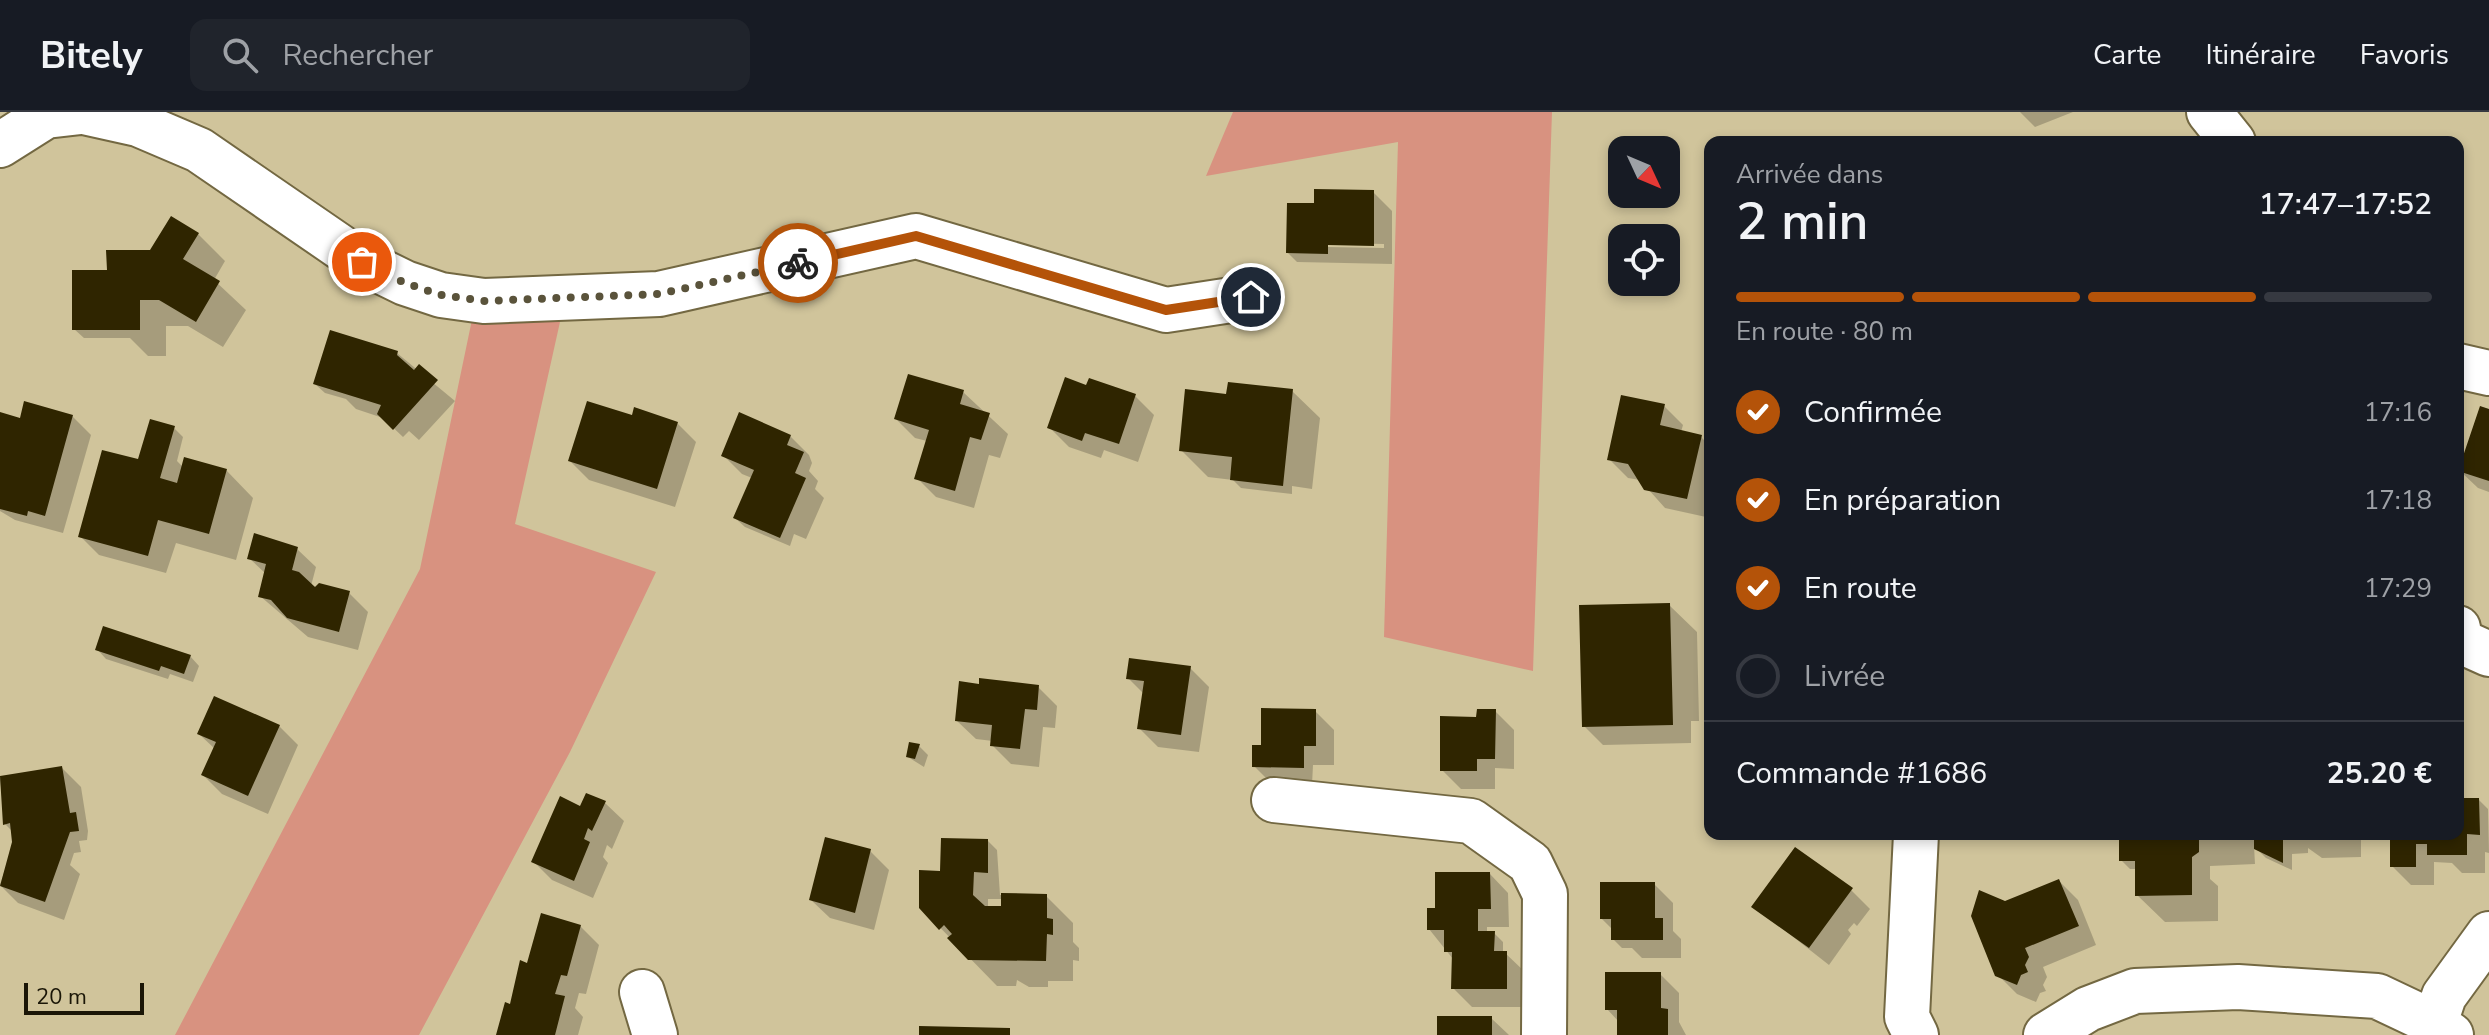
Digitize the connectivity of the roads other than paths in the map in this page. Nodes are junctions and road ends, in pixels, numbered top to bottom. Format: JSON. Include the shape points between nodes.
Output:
{"nodes":[{"id":1,"x":82,"y":112,"type":"edge"},
{"id":2,"x":2209,"y":112,"type":"edge"},
{"id":3,"x":2228,"y":136,"type":"edge"},
{"id":4,"x":0,"y":145,"type":"edge"},
{"id":5,"x":1251,"y":297,"type":"dead end"},
{"id":6,"x":2464,"y":367,"type":"edge"},
{"id":7,"x":2489,"y":373,"type":"edge"},
{"id":8,"x":2464,"y":643,"type":"edge"},
{"id":9,"x":2489,"y":654,"type":"edge"},
{"id":10,"x":1274,"y":800,"type":"dead end"},
{"id":11,"x":1916,"y":840,"type":"edge"},
{"id":12,"x":2489,"y":934,"type":"edge"},
{"id":13,"x":642,"y":992,"type":"dead end"},
{"id":14,"x":2439,"y":1031,"type":"edge"},
{"id":15,"x":655,"y":1035,"type":"edge"},
{"id":16,"x":1544,"y":1035,"type":"edge"},
{"id":17,"x":1916,"y":1035,"type":"edge"},
{"id":18,"x":2046,"y":1035,"type":"edge"}],
"edges":[{"from":1,"to":4,"type":"street","via":[[46,116]]},
{"from":1,"to":5,"type":"street","via":[[138,124],[199,150],[362,262],[441,295],[484,301],[659,294],[916,236],[1166,310]]},
{"from":2,"to":3,"type":"street"},
{"from":6,"to":7,"type":"street"},
{"from":8,"to":9,"type":"street"},
{"from":10,"to":16,"type":"street","via":[[1471,821],[1530,863],[1545,894]]},
{"from":11,"to":17,"type":"street","via":[[1907,1017]]},
{"from":12,"to":14,"type":"street","via":[[2444,996]]},
{"from":13,"to":15,"type":"street"},
{"from":14,"to":18,"type":"street","via":[[2377,996],[2238,987],[2135,991],[2088,1009]]}]}
